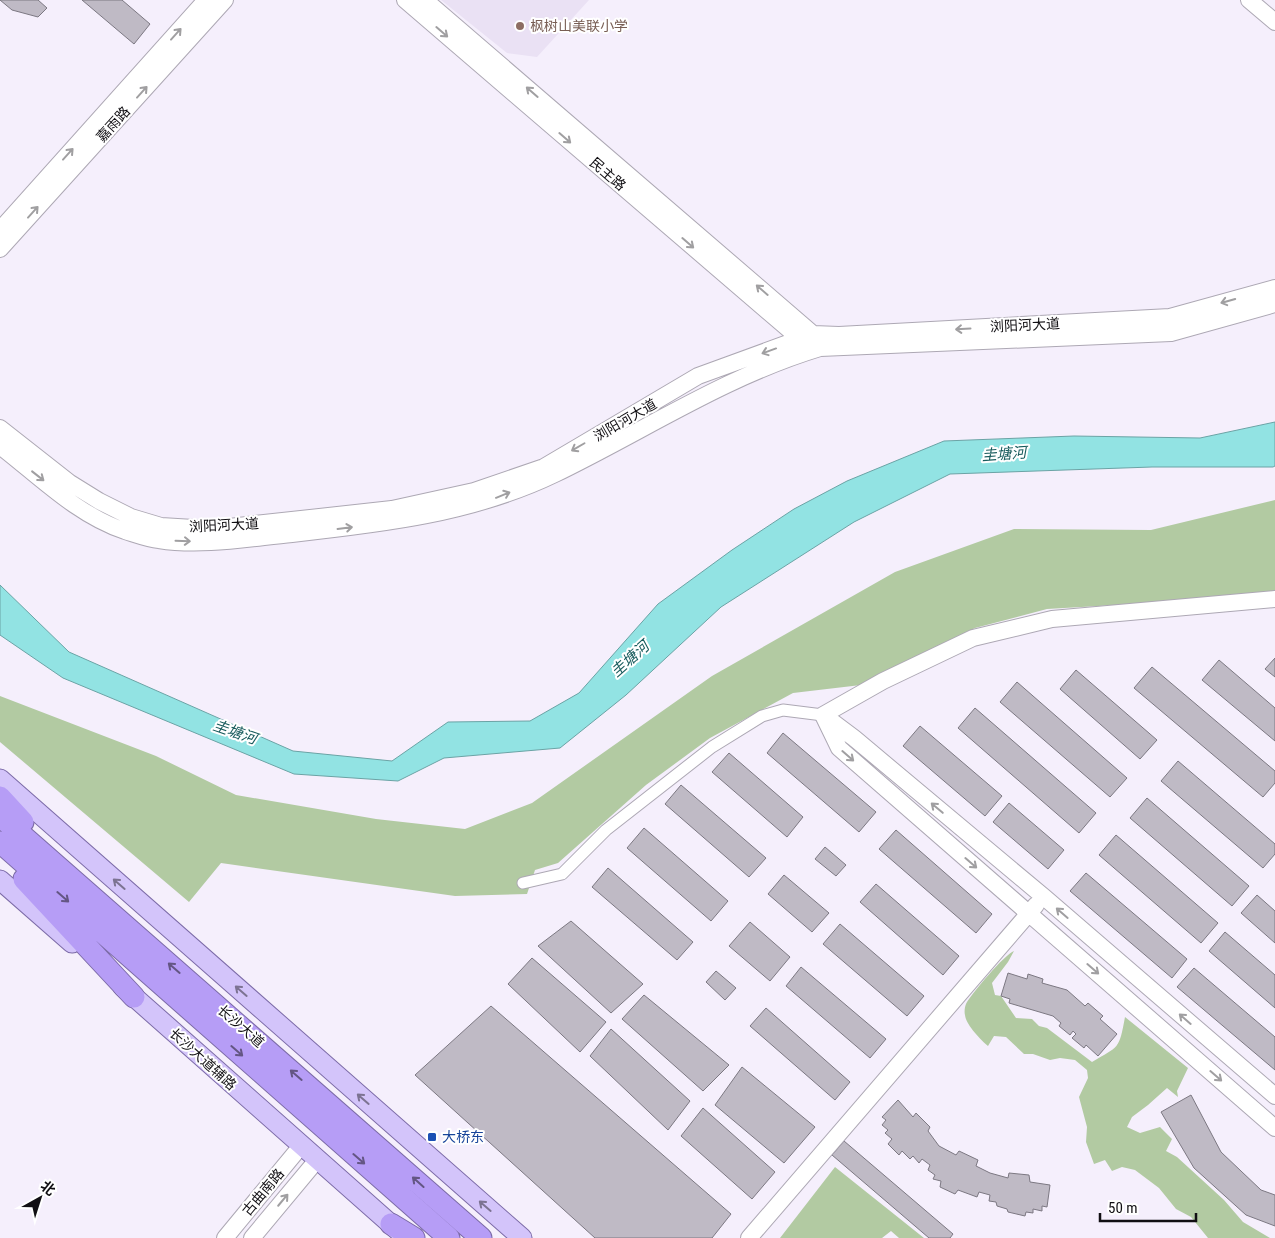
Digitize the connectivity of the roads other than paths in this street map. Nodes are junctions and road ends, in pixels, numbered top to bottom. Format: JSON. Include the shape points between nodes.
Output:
{"nodes":[{"id":1,"x":206,"y":0,"type":"edge"},
{"id":2,"x":225,"y":0,"type":"edge"},
{"id":3,"x":405,"y":0,"type":"edge"},
{"id":4,"x":425,"y":0,"type":"edge"},
{"id":5,"x":1259,"y":4,"type":"edge"},
{"id":6,"x":1275,"y":22,"type":"edge"},
{"id":7,"x":0,"y":230,"type":"edge"},
{"id":8,"x":0,"y":249,"type":"edge"},
{"id":9,"x":1275,"y":288,"type":"edge"},
{"id":10,"x":1275,"y":304,"type":"edge"},
{"id":11,"x":809,"y":344,"type":"junction"},
{"id":12,"x":0,"y":428,"type":"edge"},
{"id":13,"x":0,"y":446,"type":"edge"},
{"id":14,"x":1275,"y":599,"type":"edge"},
{"id":15,"x":823,"y":715,"type":"junction"},
{"id":16,"x":0,"y":779,"type":"edge"},
{"id":17,"x":0,"y":797,"type":"edge"},
{"id":18,"x":0,"y":816,"type":"edge"},
{"id":19,"x":0,"y":842,"type":"edge"},
{"id":20,"x":0,"y":854,"type":"edge"},
{"id":21,"x":0,"y":880,"type":"edge"},
{"id":22,"x":74,"y":880,"type":"junction"},
{"id":23,"x":523,"y":883,"type":"dead end"},
{"id":24,"x":1044,"y":897,"type":"junction"},
{"id":25,"x":1029,"y":913,"type":"junction"},
{"id":26,"x":134,"y":997,"type":"junction"},
{"id":27,"x":1275,"y":1096,"type":"edge"},
{"id":28,"x":1275,"y":1128,"type":"edge"},
{"id":29,"x":301,"y":1146,"type":"junction"},
{"id":30,"x":317,"y":1160,"type":"junction"},
{"id":31,"x":398,"y":1231,"type":"edge"},
{"id":32,"x":225,"y":1238,"type":"edge"},
{"id":33,"x":252,"y":1238,"type":"edge"},
{"id":34,"x":414,"y":1238,"type":"edge"},
{"id":35,"x":449,"y":1238,"type":"edge"},
{"id":36,"x":480,"y":1238,"type":"edge"},
{"id":37,"x":522,"y":1238,"type":"edge"},
{"id":38,"x":749,"y":1238,"type":"edge"}],
"edges":[{"from":7,"to":1,"type":"street","name":"嘉雨路","one_way":true},
{"from":8,"to":2,"type":"street","name":"嘉雨路","one_way":true},
{"from":3,"to":11,"type":"street","name":"民主路","one_way":true},
{"from":11,"to":4,"type":"street","name":"民主路","one_way":true},
{"from":5,"to":6,"type":"street"},
{"from":9,"to":11,"type":"street","name":"浏阳河大道","one_way":true,"via":[[1170,317],[839,336]]},
{"from":10,"to":11,"type":"street","name":"浏阳河大道","via":[[1171,333]]},
{"from":11,"to":12,"type":"street","name":"浏阳河大道","one_way":true,"via":[[698,376],[544,467],[474,491],[392,509],[210,529],[162,526],[131,517],[70,483]]},
{"from":13,"to":11,"type":"street","name":"浏阳河大道","one_way":true,"via":[[93,517],[159,540],[209,542],[349,528],[422,517],[489,501],[554,474],[712,390]]},
{"from":14,"to":15,"type":"street","via":[[1052,619],[973,638]]},
{"from":15,"to":23,"type":"street","via":[[783,710],[762,716],[712,747],[621,818],[562,874]]},
{"from":24,"to":15,"type":"street","one_way":true},
{"from":15,"to":25,"type":"street","one_way":true,"via":[[839,748]]},
{"from":37,"to":16,"type":"main road","one_way":true},
{"from":17,"to":22,"type":"highway"},
{"from":18,"to":22,"type":"highway","name":"长沙大道"},
{"from":19,"to":35,"type":"highway","name":"长沙大道","one_way":true},
{"from":20,"to":26,"type":"highway"},
{"from":21,"to":26,"type":"main road","name":"长沙大道辅路"},
{"from":36,"to":22,"type":"highway","name":"长沙大道","one_way":true},
{"from":24,"to":25,"type":"street"},
{"from":27,"to":24,"type":"street","one_way":true},
{"from":25,"to":28,"type":"street","one_way":true},
{"from":25,"to":38,"type":"street"},
{"from":26,"to":29,"type":"main road","name":"长沙大道辅路"},
{"from":29,"to":30,"type":"main road","name":"长沙大道辅路"},
{"from":29,"to":32,"type":"street","name":"古曲南路"},
{"from":30,"to":31,"type":"main road","name":"长沙大道辅路"},
{"from":33,"to":30,"type":"street","name":"古曲南路","one_way":true},
{"from":31,"to":34,"type":"highway"}]}
